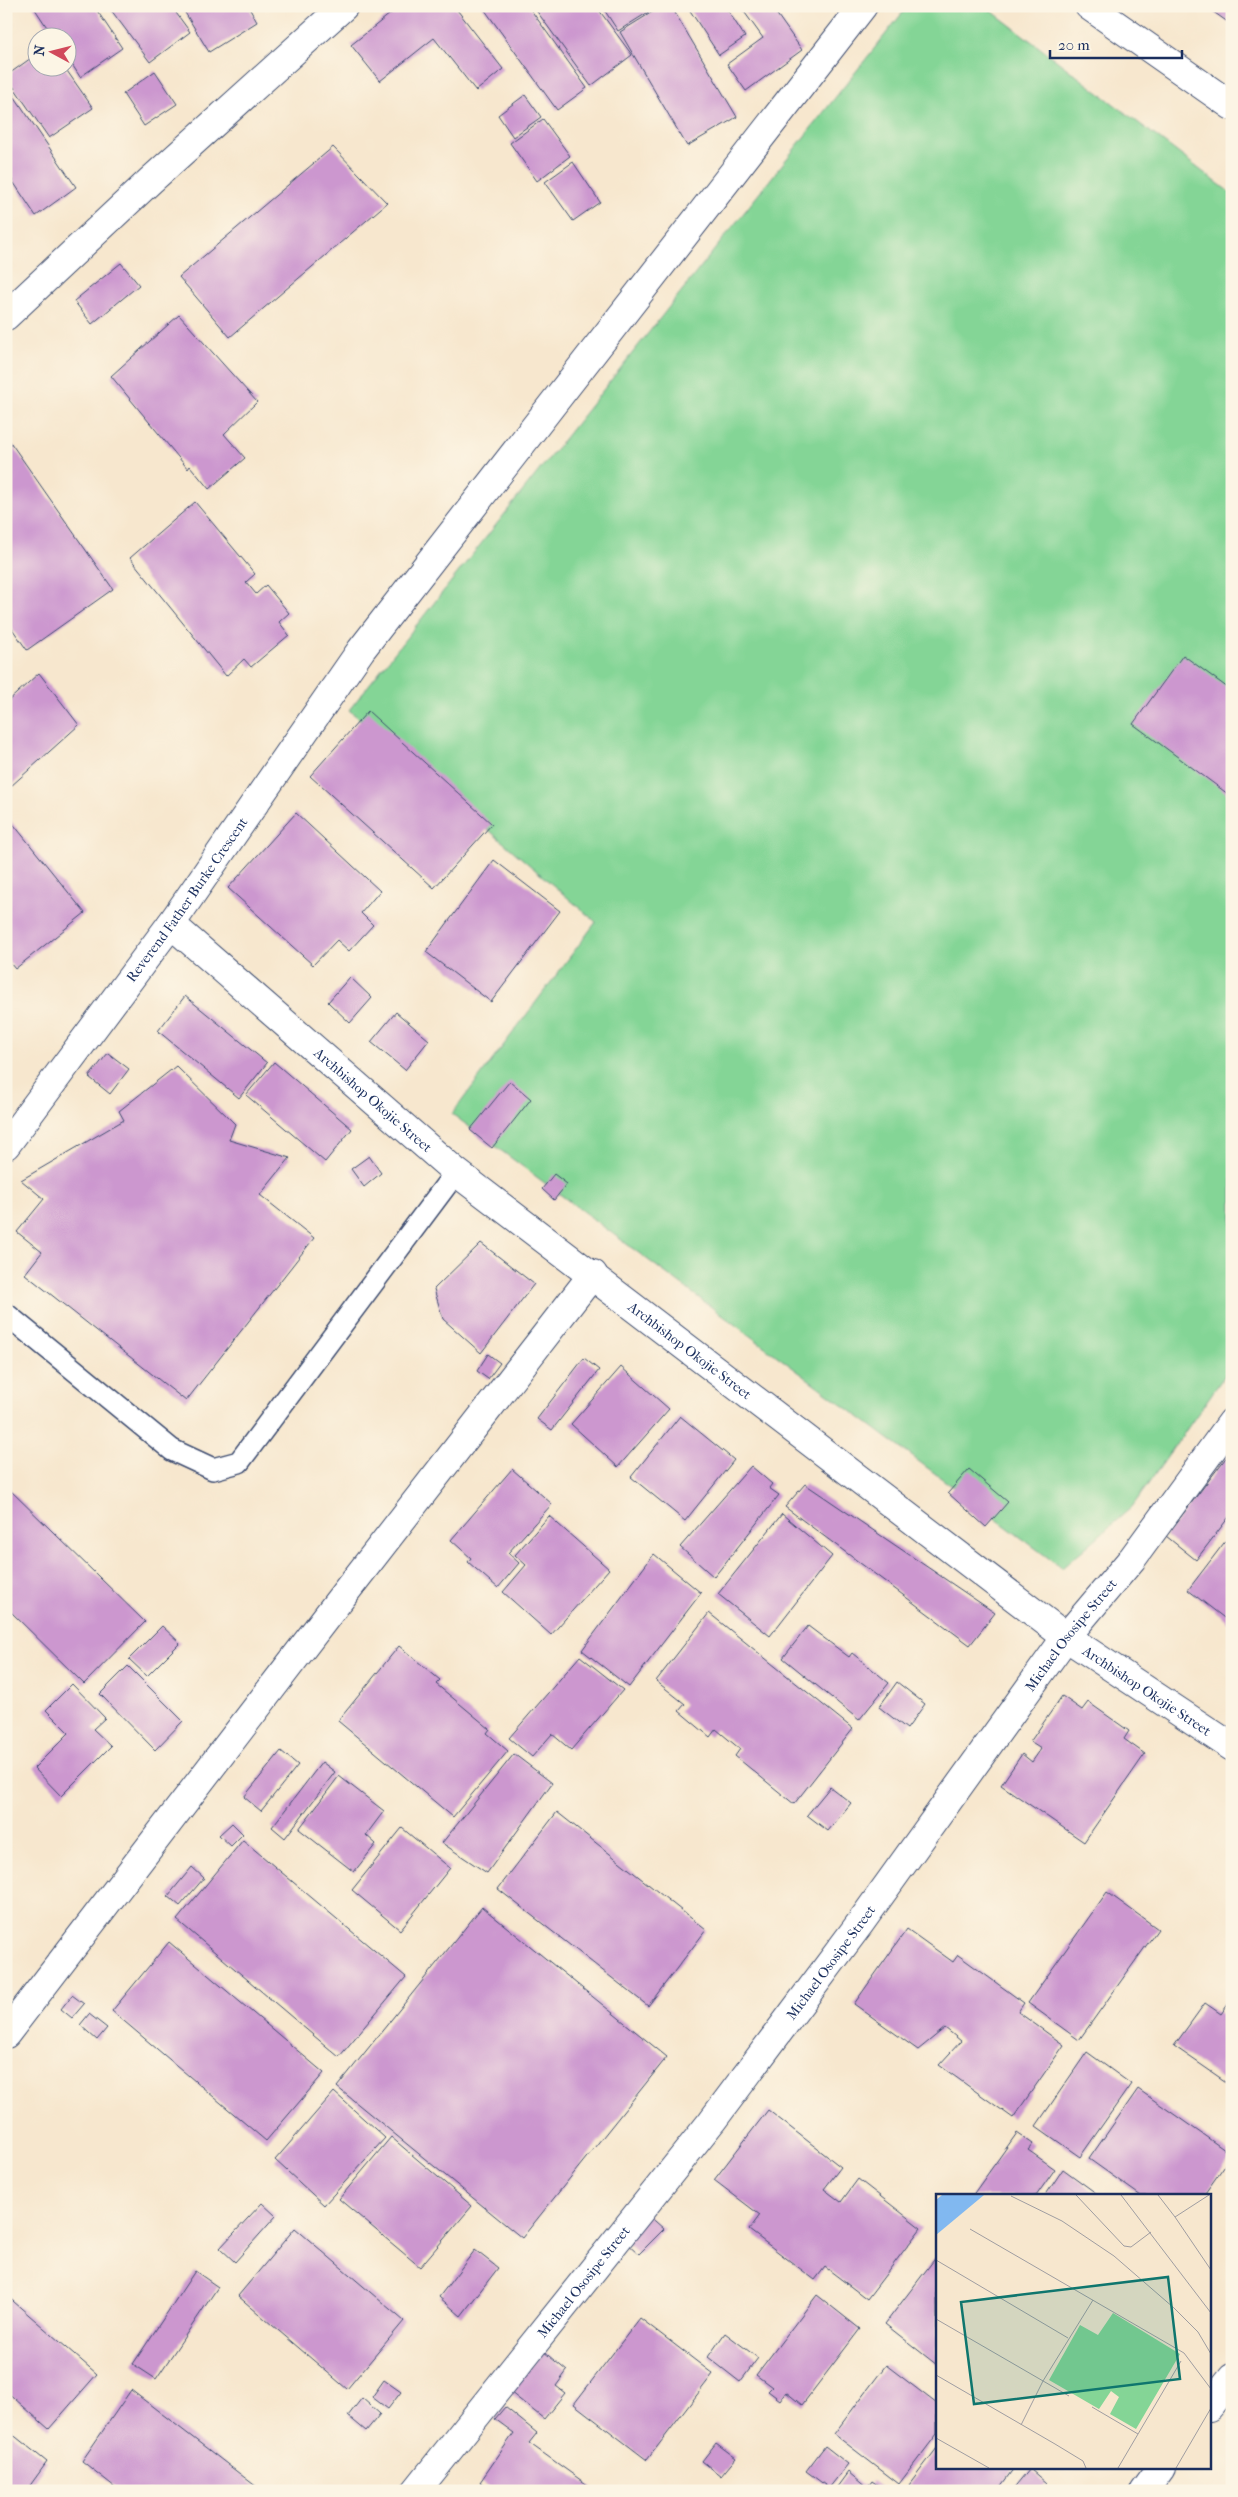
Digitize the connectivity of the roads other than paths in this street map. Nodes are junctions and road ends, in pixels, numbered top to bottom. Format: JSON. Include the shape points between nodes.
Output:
{"nodes":[{"id":1,"x":344,"y":6,"type":"edge"},
{"id":2,"x":863,"y":6,"type":"edge"},
{"id":3,"x":1088,"y":6,"type":"edge"},
{"id":4,"x":1232,"y":106,"type":"edge"},
{"id":5,"x":6,"y":316,"type":"edge"},
{"id":6,"x":172,"y":924,"type":"junction"},
{"id":7,"x":6,"y":1145,"type":"edge"},
{"id":8,"x":456,"y":1172,"type":"junction"},
{"id":9,"x":593,"y":1274,"type":"junction"},
{"id":10,"x":6,"y":1314,"type":"edge"},
{"id":11,"x":1232,"y":1422,"type":"edge"},
{"id":12,"x":1066,"y":1637,"type":"junction"},
{"id":13,"x":1232,"y":1747,"type":"edge"},
{"id":14,"x":6,"y":2034,"type":"edge"},
{"id":15,"x":1232,"y":2378,"type":"edge"},
{"id":16,"x":1210,"y":2406,"type":"edge"},
{"id":17,"x":1160,"y":2470,"type":"edge"},
{"id":18,"x":416,"y":2491,"type":"edge"},
{"id":19,"x":1144,"y":2491,"type":"edge"}],
"edges":[{"from":1,"to":5,"type":"street"},
{"from":2,"to":6,"type":"street","name":"Reverend Father Burke Crescent","via":[[360,650]]},
{"from":3,"to":4,"type":"street"},
{"from":6,"to":7,"type":"street","name":"Reverend Father Burke Crescent"},
{"from":6,"to":8,"type":"street","name":"Archbishop Okojie Street"},
{"from":8,"to":9,"type":"street","name":"Archbishop Okojie Street"},
{"from":8,"to":10,"type":"lane","via":[[239,1462],[213,1468],[172,1450]]},
{"from":9,"to":12,"type":"street","name":"Archbishop Okojie Street"},
{"from":9,"to":14,"type":"street"},
{"from":11,"to":12,"type":"street","name":"Michael Ososipe Street","via":[[1132,1558]]},
{"from":12,"to":13,"type":"street","name":"Archbishop Okojie Street"},
{"from":12,"to":18,"type":"street","name":"Michael Ososipe Street","via":[[861,1922],[712,2121]]},
{"from":15,"to":16,"type":"street"},
{"from":17,"to":19,"type":"street"}]}
